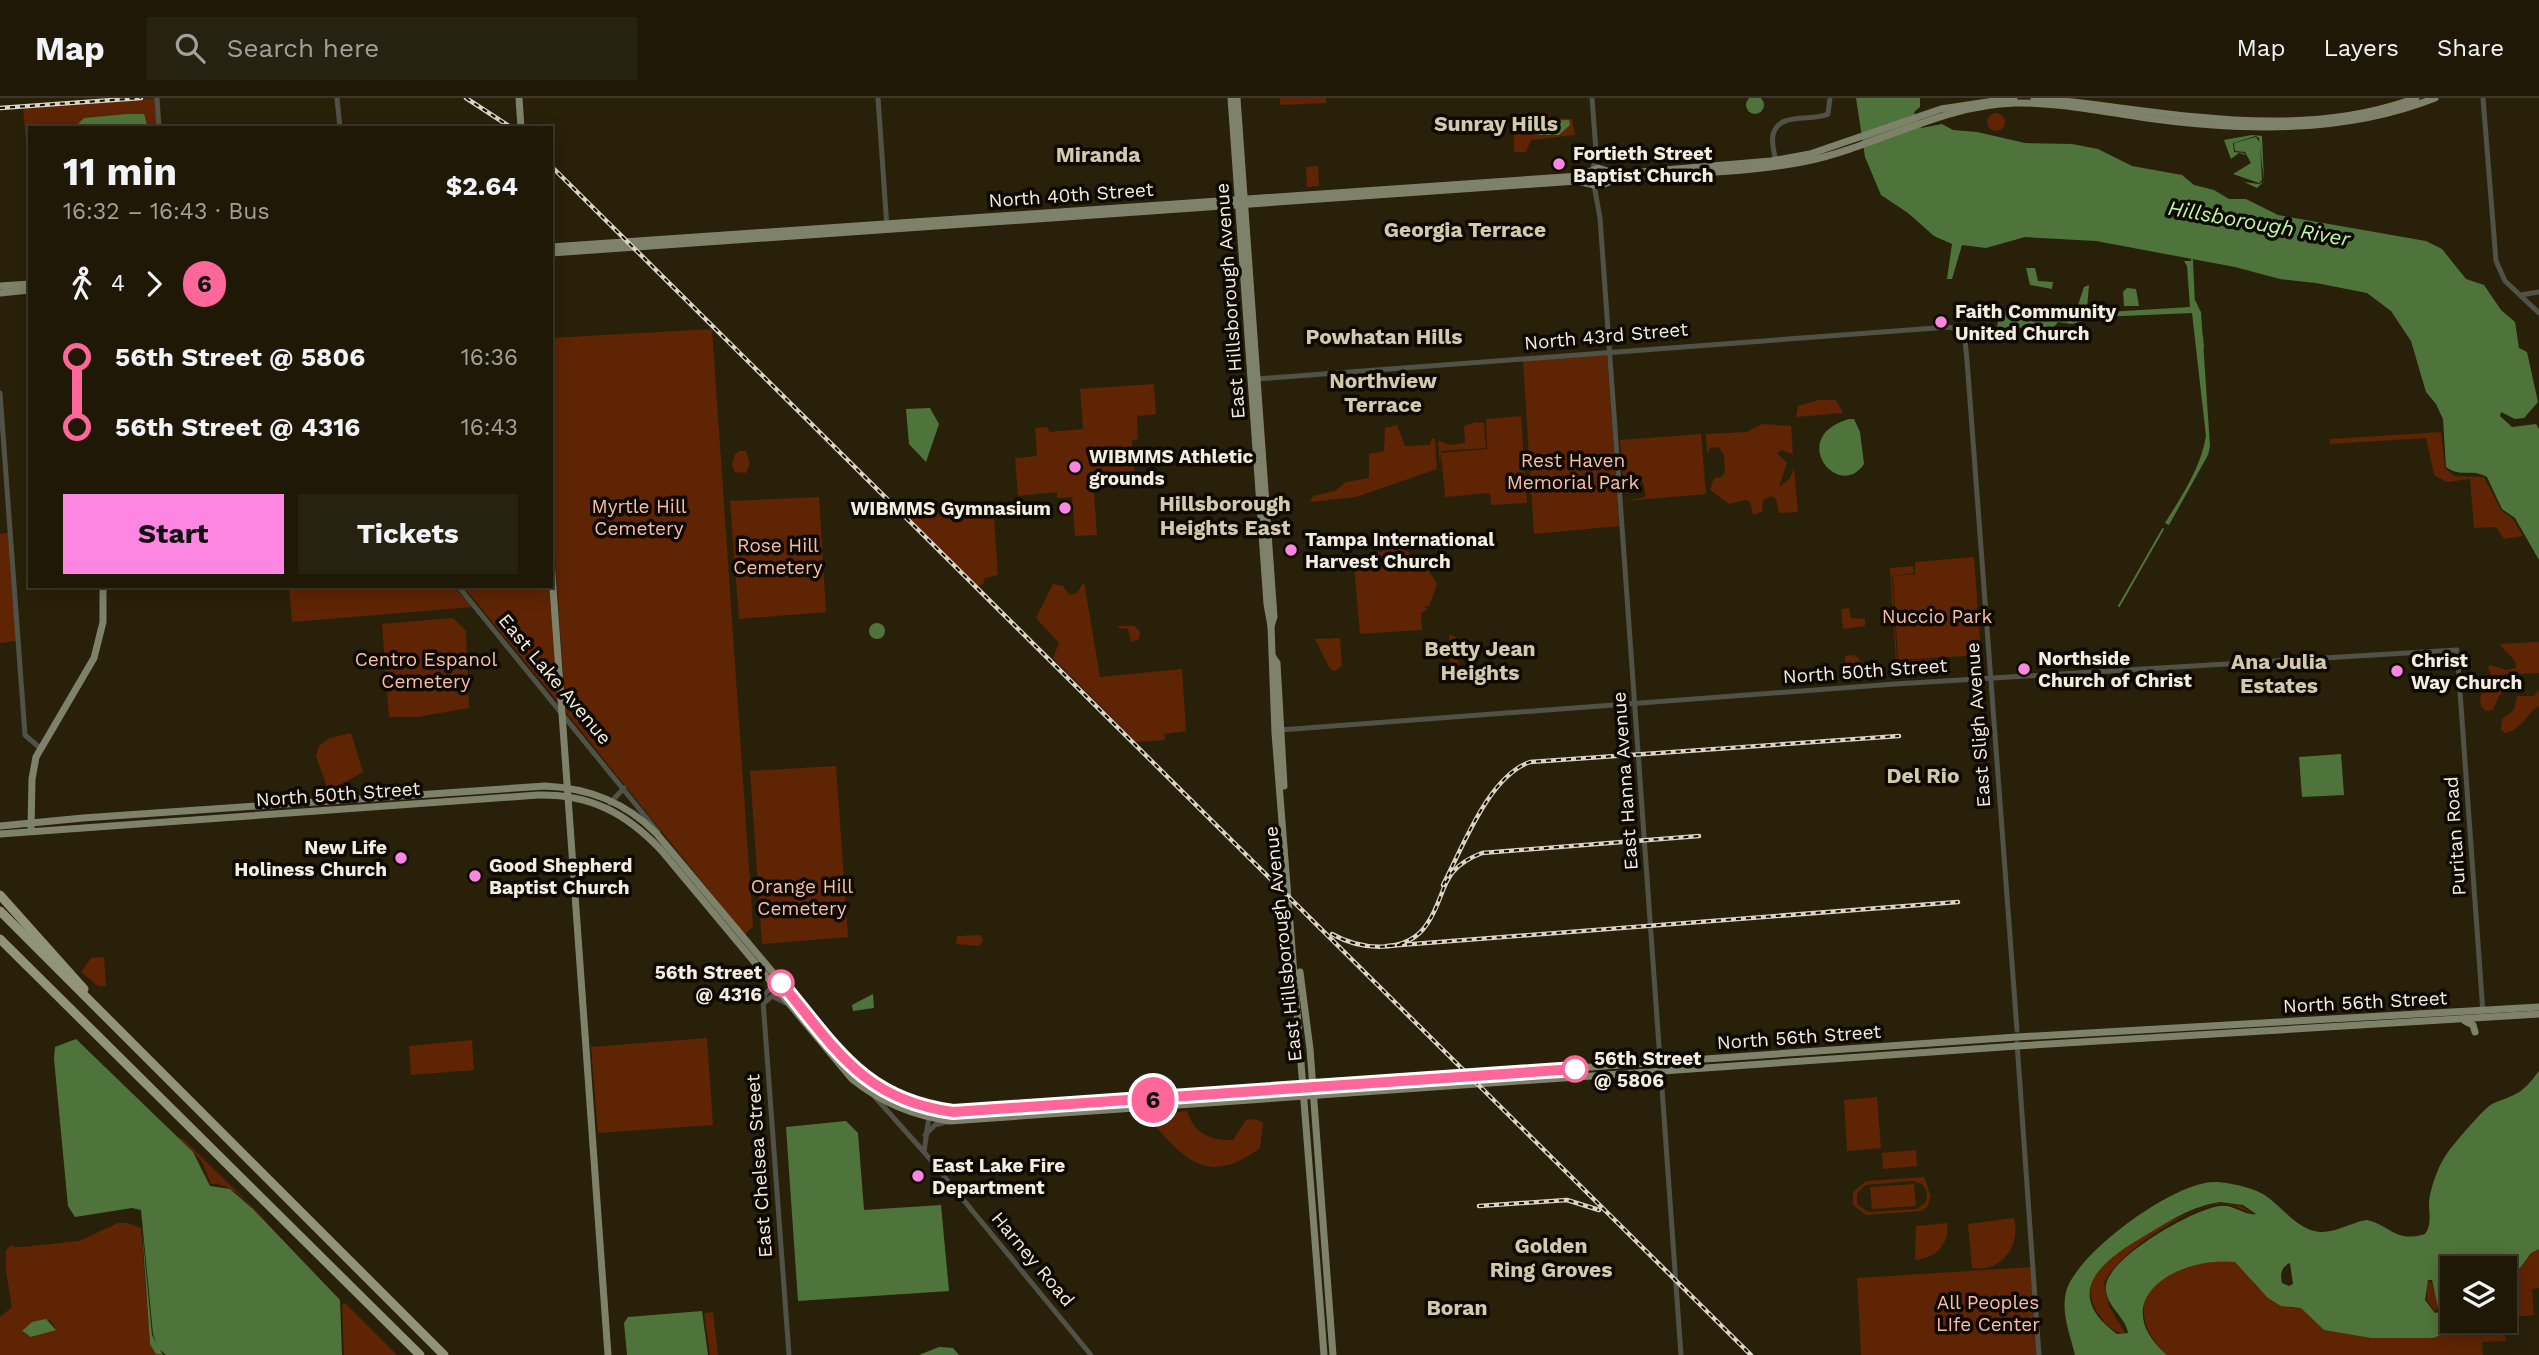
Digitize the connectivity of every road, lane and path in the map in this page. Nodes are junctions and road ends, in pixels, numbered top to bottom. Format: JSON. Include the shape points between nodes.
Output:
{"nodes":[{"id":1,"x":157,"y":98,"type":"edge"},
{"id":2,"x":337,"y":98,"type":"edge"},
{"id":3,"x":519,"y":98,"type":"edge"},
{"id":4,"x":878,"y":98,"type":"edge"},
{"id":5,"x":1231,"y":98,"type":"edge"},
{"id":6,"x":1237,"y":98,"type":"edge"},
{"id":7,"x":1592,"y":98,"type":"edge"},
{"id":8,"x":1830,"y":98,"type":"edge"},
{"id":9,"x":2014,"y":98,"type":"edge"},
{"id":10,"x":2034,"y":98,"type":"edge"},
{"id":11,"x":2416,"y":98,"type":"edge"},
{"id":12,"x":2435,"y":98,"type":"edge"},
{"id":13,"x":2484,"y":100,"type":"edge"},
{"id":14,"x":1232,"y":110,"type":"junction"},
{"id":15,"x":1919,"y":120,"type":"junction"},
{"id":16,"x":1239,"y":121,"type":"junction"},
{"id":17,"x":2312,"y":122,"type":"junction"},
{"id":18,"x":159,"y":126,"type":"edge"},
{"id":19,"x":340,"y":126,"type":"edge"},
{"id":20,"x":521,"y":126,"type":"edge"},
{"id":21,"x":1775,"y":163,"type":"junction"},
{"id":22,"x":1668,"y":169,"type":"junction"},
{"id":23,"x":1597,"y":170,"type":"junction"},
{"id":24,"x":1654,"y":176,"type":"junction"},
{"id":25,"x":1597,"y":185,"type":"junction"},
{"id":26,"x":1242,"y":203,"type":"junction"},
{"id":27,"x":1030,"y":217,"type":"junction"},
{"id":28,"x":886,"y":227,"type":"junction"},
{"id":29,"x":553,"y":247,"type":"edge"},
{"id":30,"x":553,"y":253,"type":"edge"},
{"id":31,"x":28,"y":284,"type":"edge"},
{"id":32,"x":0,"y":286,"type":"edge"},
{"id":33,"x":28,"y":290,"type":"edge"},
{"id":34,"x":2539,"y":292,"type":"edge"},
{"id":35,"x":0,"y":293,"type":"edge"},
{"id":36,"x":2521,"y":295,"type":"junction"},
{"id":37,"x":2539,"y":313,"type":"edge"},
{"id":38,"x":1958,"y":330,"type":"joint"},
{"id":39,"x":1609,"y":352,"type":"junction"},
{"id":40,"x":1254,"y":379,"type":"junction"},
{"id":41,"x":0,"y":393,"type":"edge"},
{"id":42,"x":1266,"y":553,"type":"junction"},
{"id":43,"x":103,"y":588,"type":"edge"},
{"id":44,"x":460,"y":588,"type":"edge"},
{"id":45,"x":553,"y":588,"type":"edge"},
{"id":46,"x":1271,"y":626,"type":"junction"},
{"id":47,"x":2457,"y":650,"type":"joint"},
{"id":48,"x":1990,"y":678,"type":"junction"},
{"id":49,"x":1635,"y":704,"type":"junction"},
{"id":50,"x":561,"y":710,"type":"junction"},
{"id":51,"x":1278,"y":731,"type":"junction"},
{"id":52,"x":40,"y":748,"type":"junction"},
{"id":53,"x":625,"y":790,"type":"junction"},
{"id":54,"x":567,"y":792,"type":"junction"},
{"id":55,"x":611,"y":803,"type":"junction"},
{"id":56,"x":0,"y":826,"type":"edge"},
{"id":57,"x":31,"y":828,"type":"junction"},
{"id":58,"x":0,"y":834,"type":"edge"},
{"id":59,"x":662,"y":850,"type":"joint"},
{"id":60,"x":680,"y":859,"type":"junction"},
{"id":61,"x":681,"y":874,"type":"junction"},
{"id":62,"x":0,"y":895,"type":"edge"},
{"id":63,"x":716,"y":902,"type":"junction"},
{"id":64,"x":0,"y":911,"type":"edge"},
{"id":65,"x":0,"y":939,"type":"edge"},
{"id":66,"x":0,"y":947,"type":"edge"},
{"id":67,"x":776,"y":983,"type":"junction"},
{"id":68,"x":786,"y":1003,"type":"junction"},
{"id":69,"x":764,"y":1006,"type":"junction"},
{"id":70,"x":2539,"y":1007,"type":"edge"},
{"id":71,"x":2539,"y":1014,"type":"edge"},
{"id":72,"x":2482,"y":1015,"type":"junction"},
{"id":73,"x":2420,"y":1019,"type":"junction"},
{"id":74,"x":2465,"y":1020,"type":"junction"},
{"id":75,"x":2475,"y":1032,"type":"dead end"},
{"id":76,"x":2017,"y":1034,"type":"junction"},
{"id":77,"x":130,"y":1043,"type":"junction"},
{"id":78,"x":2017,"y":1046,"type":"junction"},
{"id":79,"x":1919,"y":1049,"type":"junction"},
{"id":80,"x":1661,"y":1067,"type":"junction"},
{"id":81,"x":1308,"y":1070,"type":"junction"},
{"id":82,"x":1331,"y":1091,"type":"junction"},
{"id":83,"x":1309,"y":1092,"type":"junction"},
{"id":84,"x":1287,"y":1094,"type":"junction"},
{"id":85,"x":875,"y":1097,"type":"junction"},
{"id":86,"x":929,"y":1113,"type":"junction"},
{"id":87,"x":1311,"y":1116,"type":"junction"},
{"id":88,"x":950,"y":1121,"type":"junction"},
{"id":89,"x":925,"y":1135,"type":"junction"},
{"id":90,"x":199,"y":1137,"type":"junction"},
{"id":91,"x":924,"y":1152,"type":"junction"},
{"id":92,"x":1312,"y":1180,"type":"junction"},
{"id":93,"x":1315,"y":1224,"type":"junction"},
{"id":94,"x":420,"y":1355,"type":"edge"},
{"id":95,"x":444,"y":1355,"type":"edge"},
{"id":96,"x":608,"y":1355,"type":"edge"},
{"id":97,"x":789,"y":1355,"type":"edge"},
{"id":98,"x":1091,"y":1355,"type":"edge"},
{"id":99,"x":1324,"y":1355,"type":"edge"},
{"id":100,"x":1333,"y":1355,"type":"edge"},
{"id":101,"x":1681,"y":1355,"type":"edge"},
{"id":102,"x":2039,"y":1355,"type":"edge"}],
"edges":[{"from":1,"to":18,"type":"street"},
{"from":2,"to":19,"type":"street"},
{"from":3,"to":20,"type":"main road"},
{"from":4,"to":28,"type":"street"},
{"from":5,"to":14,"type":"main road","name":"East Hillsborough Avenue"},
{"from":6,"to":16,"type":"main road","name":"East Hillsborough Avenue"},
{"from":7,"to":23,"type":"street"},
{"from":8,"to":21,"type":"street","via":[[1828,114],[1778,125],[1772,139]]},
{"from":9,"to":15,"type":"main road","name":"North 40th Street","via":[[1957,105]]},
{"from":10,"to":17,"type":"main road","name":"North 40th Street","via":[[2208,119]]},
{"from":11,"to":17,"type":"main road","name":"North 40th Street"},
{"from":12,"to":17,"type":"main road","name":"North 40th Street","via":[[2384,114]]},
{"from":13,"to":36,"type":"street","via":[[2496,261],[2505,281]]},
{"from":14,"to":16,"type":"main road"},
{"from":14,"to":26,"type":"main road","name":"East Hillsborough Avenue"},
{"from":15,"to":17,"type":"main road","name":"North 40th Street","via":[[2015,103],[2210,125]]},
{"from":15,"to":21,"type":"main road","name":"North 40th Street","via":[[1809,160]]},
{"from":16,"to":26,"type":"main road","name":"East Hillsborough Avenue"},
{"from":21,"to":22,"type":"main road","name":"North 40th Street"},
{"from":21,"to":24,"type":"main road","name":"North 40th Street"},
{"from":22,"to":23,"type":"main road","name":"North 40th Street","via":[[1617,174]]},
{"from":22,"to":24,"type":"main road"},
{"from":23,"to":25,"type":"main road"},
{"from":23,"to":25,"type":"main road","via":[[1606,177]]},
{"from":23,"to":26,"type":"main road","name":"North 40th Street","via":[[1580,176]]},
{"from":24,"to":25,"type":"main road","name":"North 40th Street"},
{"from":25,"to":26,"type":"main road","name":"North 40th Street","via":[[1577,180]]},
{"from":25,"to":39,"type":"street","name":"East Hanna Avenue"},
{"from":26,"to":27,"type":"main road","name":"North 40th Street"},
{"from":26,"to":27,"type":"main road","name":"North 40th Street"},
{"from":26,"to":40,"type":"main road","name":"East Hillsborough Avenue"},
{"from":26,"to":40,"type":"main road","name":"East Hillsborough Avenue"},
{"from":27,"to":28,"type":"main road","name":"North 40th Street"},
{"from":27,"to":28,"type":"main road","name":"North 40th Street"},
{"from":28,"to":29,"type":"main road","name":"North 40th Street"},
{"from":28,"to":30,"type":"main road","name":"North 40th Street"},
{"from":31,"to":32,"type":"main road"},
{"from":33,"to":35,"type":"main road"},
{"from":34,"to":36,"type":"street"},
{"from":36,"to":37,"type":"street"},
{"from":38,"to":39,"type":"street","name":"North 43rd Street"},
{"from":38,"to":48,"type":"street","name":"East Sligh Avenue","via":[[1966,348]]},
{"from":39,"to":40,"type":"street","name":"North 43rd Street"},
{"from":39,"to":49,"type":"street","name":"East Hanna Avenue"},
{"from":40,"to":42,"type":"main road","name":"East Hillsborough Avenue"},
{"from":40,"to":42,"type":"main road","name":"East Hillsborough Avenue"},
{"from":41,"to":52,"type":"street","via":[[24,735]]},
{"from":42,"to":46,"type":"main road","name":"East Hillsborough Avenue"},
{"from":42,"to":46,"type":"main road","name":"East Hillsborough Avenue","via":[[1272,587]]},
{"from":43,"to":52,"type":"main road","via":[[102,630],[94,658]]},
{"from":44,"to":50,"type":"street","name":"East Lake Avenue"},
{"from":45,"to":50,"type":"main road"},
{"from":46,"to":51,"type":"main road","name":"East Hillsborough Avenue","via":[[1277,663]]},
{"from":47,"to":48,"type":"street","name":"North 50th Street"},
{"from":47,"to":72,"type":"street","name":"Puritan Road"},
{"from":48,"to":49,"type":"street","name":"North 50th Street"},
{"from":48,"to":76,"type":"street","name":"East Sligh Avenue"},
{"from":49,"to":51,"type":"street","name":"North 50th Street"},
{"from":49,"to":80,"type":"street","name":"East Hanna Avenue"},
{"from":50,"to":53,"type":"street","name":"East Lake Avenue"},
{"from":50,"to":54,"type":"main road"},
{"from":51,"to":81,"type":"main road","name":"East Hillsborough Avenue"},
{"from":52,"to":57,"type":"main road","via":[[32,774]]},
{"from":53,"to":55,"type":"street"},
{"from":53,"to":60,"type":"street"},
{"from":54,"to":55,"type":"main road","name":"North 50th Street"},
{"from":54,"to":57,"type":"main road","name":"North 50th Street"},
{"from":54,"to":96,"type":"main road"},
{"from":55,"to":59,"type":"main road","name":"North 50th Street"},
{"from":55,"to":60,"type":"main road","name":"North 56th Street","via":[[641,818]]},
{"from":56,"to":57,"type":"main road","name":"North 50th Street"},
{"from":57,"to":58,"type":"main road","name":"North 50th Street"},
{"from":59,"to":61,"type":"main road","name":"North 56th Street"},
{"from":60,"to":63,"type":"main road","name":"North 56th Street"},
{"from":61,"to":63,"type":"main road","via":[[688,874]]},
{"from":61,"to":67,"type":"main road","name":"North 56th Street"},
{"from":62,"to":77,"type":"highway"},
{"from":63,"to":67,"type":"main road","name":"North 56th Street"},
{"from":64,"to":77,"type":"highway"},
{"from":65,"to":90,"type":"highway"},
{"from":66,"to":90,"type":"highway"},
{"from":67,"to":68,"type":"main road","name":"North 56th Street"},
{"from":67,"to":69,"type":"street","name":"East Chelsea Street","via":[[764,995]]},
{"from":67,"to":86,"type":"main road","name":"North 56th Street","via":[[857,1073],[898,1100]]},
{"from":68,"to":69,"type":"street","via":[[772,996]]},
{"from":68,"to":85,"type":"main road","name":"North 56th Street","via":[[840,1067]]},
{"from":69,"to":97,"type":"street","name":"East Chelsea Street"},
{"from":70,"to":72,"type":"main road","name":"North 56th Street"},
{"from":71,"to":72,"type":"main road","name":"North 56th Street"},
{"from":72,"to":73,"type":"main road","name":"North 56th Street"},
{"from":72,"to":74,"type":"main road","name":"North 56th Street"},
{"from":73,"to":74,"type":"main road","name":"North 56th Street"},
{"from":73,"to":76,"type":"main road","name":"North 56th Street"},
{"from":73,"to":78,"type":"main road","name":"North 56th Street"},
{"from":74,"to":75,"type":"main road"},
{"from":76,"to":78,"type":"street","name":"East Sligh Avenue"},
{"from":76,"to":79,"type":"main road","name":"North 56th Street"},
{"from":77,"to":95,"type":"highway"},
{"from":78,"to":79,"type":"main road","name":"North 56th Street"},
{"from":78,"to":102,"type":"street","name":"East Sligh Avenue"},
{"from":79,"to":80,"type":"main road","name":"North 56th Street"},
{"from":80,"to":82,"type":"main road","name":"North 56th Street"},
{"from":80,"to":101,"type":"street","name":"East Hanna Avenue"},
{"from":81,"to":82,"type":"main road"},
{"from":81,"to":83,"type":"main road","name":"East Hillsborough Avenue"},
{"from":81,"to":84,"type":"main road"},
{"from":82,"to":83,"type":"main road","name":"North 56th Street"},
{"from":82,"to":87,"type":"main road"},
{"from":83,"to":84,"type":"main road","name":"North 56th Street"},
{"from":83,"to":87,"type":"main road","name":"East Hillsborough Avenue"},
{"from":84,"to":86,"type":"main road","name":"North 56th Street"},
{"from":84,"to":87,"type":"main road"},
{"from":84,"to":88,"type":"main road","name":"North 56th Street"},
{"from":85,"to":86,"type":"main road","name":"North 56th Street"},
{"from":85,"to":91,"type":"street","name":"Harney Road"},
{"from":86,"to":88,"type":"main road","name":"North 56th Street"},
{"from":86,"to":89,"type":"street"},
{"from":87,"to":92,"type":"main road","name":"East Hillsborough Avenue"},
{"from":87,"to":100,"type":"main road","name":"East Hillsborough Avenue"},
{"from":88,"to":89,"type":"street","via":[[935,1125]]},
{"from":89,"to":91,"type":"street"},
{"from":90,"to":94,"type":"highway"},
{"from":91,"to":98,"type":"street","name":"Harney Road"},
{"from":92,"to":93,"type":"main road","name":"East Hillsborough Avenue"},
{"from":92,"to":93,"type":"main road","via":[[1304,1205]]},
{"from":93,"to":99,"type":"main road","name":"East Hillsborough Avenue"}]}
